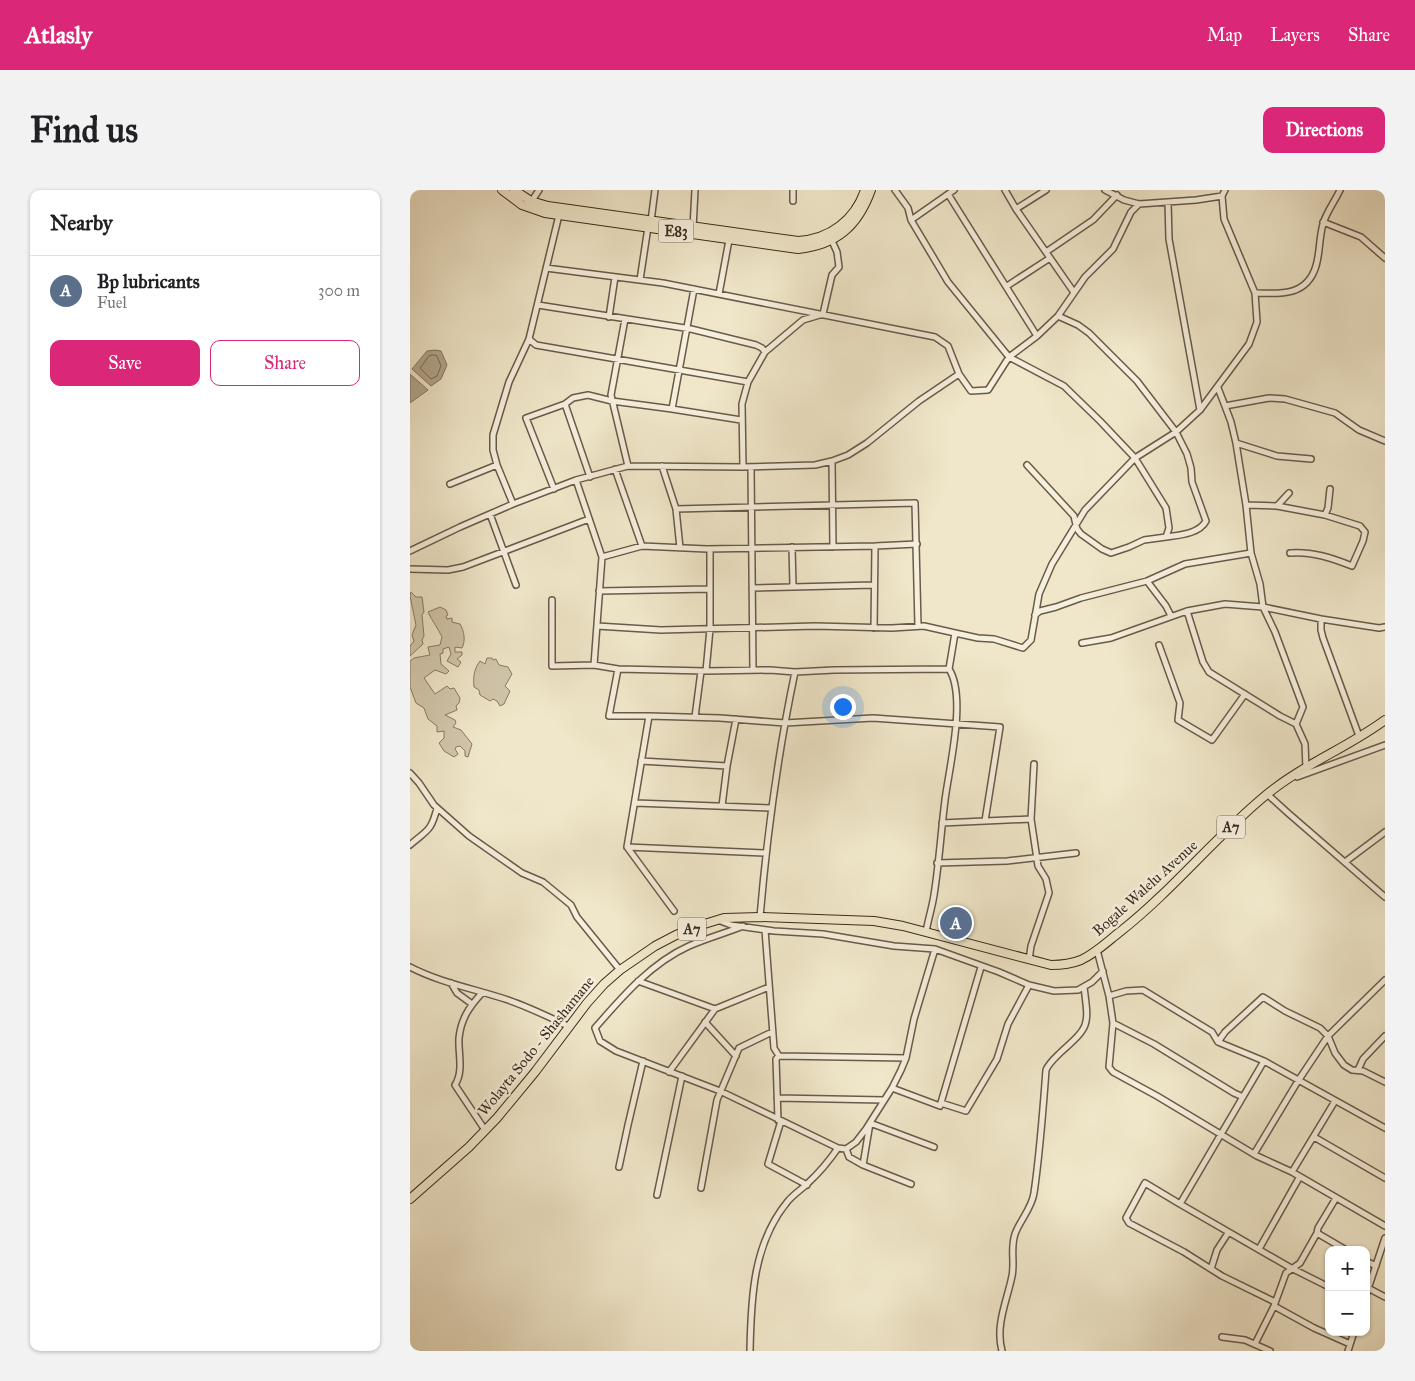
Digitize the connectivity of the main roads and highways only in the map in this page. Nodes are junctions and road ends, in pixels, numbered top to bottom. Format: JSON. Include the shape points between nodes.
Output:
{"nodes":[{"id":1,"x":502,"y":190,"type":"edge"},
{"id":2,"x":514,"y":190,"type":"edge"},
{"id":3,"x":869,"y":190,"type":"edge"},
{"id":4,"x":529,"y":204,"type":"junction"},
{"id":5,"x":650,"y":224,"type":"junction"},
{"id":6,"x":848,"y":225,"type":"junction"},
{"id":7,"x":693,"y":230,"type":"junction"},
{"id":8,"x":1385,"y":720,"type":"edge"},
{"id":9,"x":1078,"y":961,"type":"joint"},
{"id":10,"x":410,"y":1199,"type":"edge"}],
"edges":[{"from":1,"to":4,"type":"main road","number":"E83"},
{"from":2,"to":4,"type":"main road","number":"E83"},
{"from":3,"to":6,"type":"main road","number":"E83"},
{"from":4,"to":5,"type":"main road","number":"E83"},
{"from":4,"to":5,"type":"main road","number":"E83","via":[[559,215]]},
{"from":5,"to":7,"type":"main road","number":"E83"},
{"from":6,"to":7,"type":"main road","number":"E83","via":[[817,238],[798,241]]},
{"from":6,"to":7,"type":"main road","number":"E83","via":[[832,241],[798,249],[729,240]]},
{"from":8,"to":9,"type":"main road","name":"Bogale Walelu Avenue","number":"A7","via":[[1267,794],[1137,918]]},
{"from":9,"to":10,"type":"main road","name":"Wolayta Sodo - Shashamane","number":"A7","via":[[1051,965],[874,921],[760,917],[717,920],[676,935],[620,970],[586,1003],[535,1072],[485,1130]]}]}
